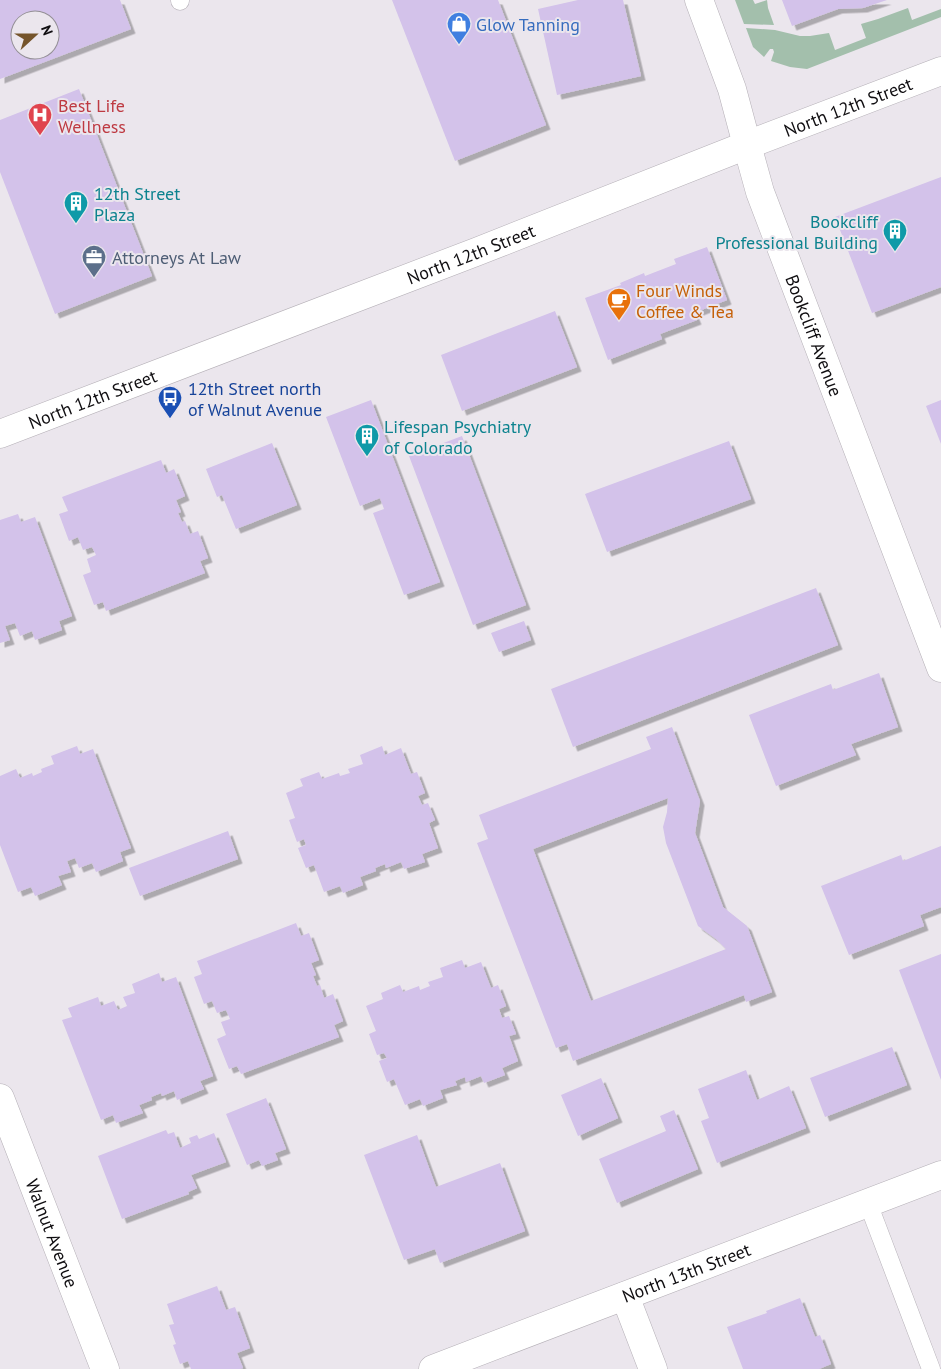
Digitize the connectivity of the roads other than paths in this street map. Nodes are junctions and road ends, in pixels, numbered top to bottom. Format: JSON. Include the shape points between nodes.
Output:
{"nodes":[{"id":1,"x":699,"y":0,"type":"edge"},
{"id":2,"x":941,"y":71,"type":"edge"},
{"id":3,"x":747,"y":145,"type":"junction"},
{"id":4,"x":0,"y":434,"type":"edge"},
{"id":5,"x":941,"y":668,"type":"edge"},
{"id":6,"x":0,"y":1098,"type":"edge"},
{"id":7,"x":941,"y":1175,"type":"edge"},
{"id":8,"x":868,"y":1203,"type":"junction"},
{"id":9,"x":626,"y":1296,"type":"junction"},
{"id":10,"x":104,"y":1369,"type":"edge"},
{"id":11,"x":433,"y":1369,"type":"edge"},
{"id":12,"x":653,"y":1369,"type":"edge"},
{"id":13,"x":931,"y":1369,"type":"edge"}],
"edges":[{"from":1,"to":3,"type":"street","name":"Bookcliff Avenue","via":[[732,89]]},
{"from":2,"to":3,"type":"street","name":"North 12th Street"},
{"from":3,"to":4,"type":"street","name":"North 12th Street"},
{"from":3,"to":5,"type":"street","name":"Bookcliff Avenue","via":[[760,192]]},
{"from":6,"to":10,"type":"street","name":"Walnut Avenue"},
{"from":7,"to":8,"type":"street","name":"North 13th Street"},
{"from":8,"to":9,"type":"street","name":"North 13th Street"},
{"from":8,"to":13,"type":"lane"},
{"from":9,"to":11,"type":"street","name":"North 13th Street"},
{"from":9,"to":12,"type":"street"}]}
